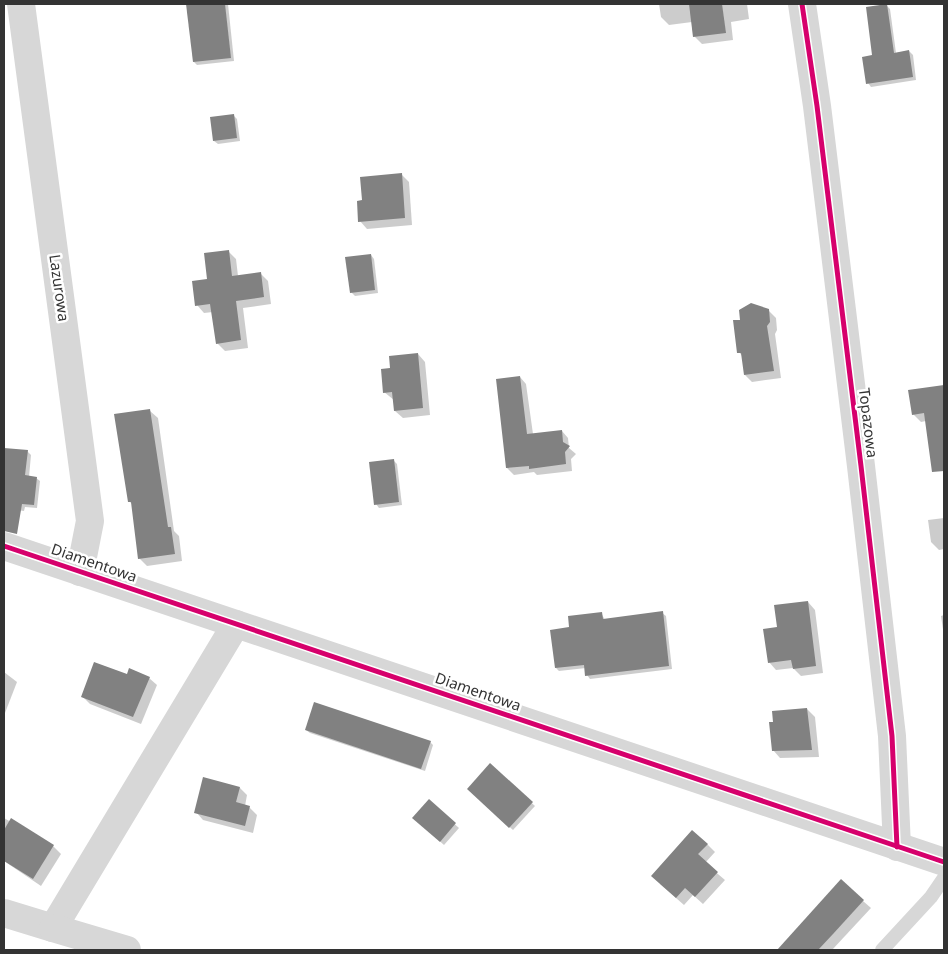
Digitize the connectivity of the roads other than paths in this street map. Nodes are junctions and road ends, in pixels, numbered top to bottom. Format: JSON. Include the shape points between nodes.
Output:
{"nodes":[{"id":1,"x":21,"y":4,"type":"edge"},
{"id":2,"x":802,"y":4,"type":"edge"},
{"id":3,"x":4,"y":546,"type":"edge"},
{"id":4,"x":80,"y":572,"type":"junction"},
{"id":5,"x":236,"y":624,"type":"junction"},
{"id":6,"x":897,"y":847,"type":"junction"},
{"id":7,"x":944,"y":862,"type":"edge"},
{"id":8,"x":944,"y":878,"type":"edge"},
{"id":9,"x":4,"y":913,"type":"edge"},
{"id":10,"x":53,"y":928,"type":"junction"},
{"id":11,"x":127,"y":950,"type":"edge"},
{"id":12,"x":882,"y":950,"type":"edge"}],
"edges":[{"from":1,"to":4,"type":"street","name":"Lazurowa","via":[[90,521]]},
{"from":2,"to":6,"type":"street","name":"Topazowa","via":[[852,388],[890,717]]},
{"from":3,"to":4,"type":"street","name":"Diamentowa"},
{"from":4,"to":5,"type":"street","name":"Diamentowa"},
{"from":5,"to":6,"type":"street","name":"Diamentowa"},
{"from":5,"to":10,"type":"street"},
{"from":6,"to":7,"type":"street","name":"Diamentowa"},
{"from":8,"to":12,"type":"lane","via":[[932,897]]},
{"from":9,"to":10,"type":"street"},
{"from":10,"to":11,"type":"street"}]}
